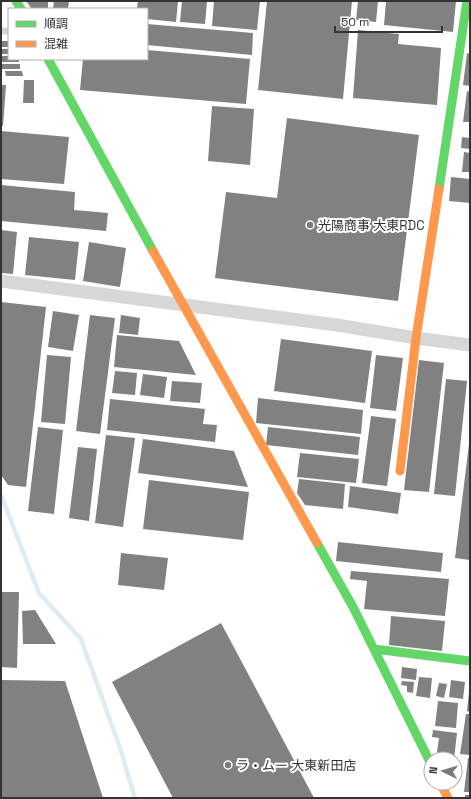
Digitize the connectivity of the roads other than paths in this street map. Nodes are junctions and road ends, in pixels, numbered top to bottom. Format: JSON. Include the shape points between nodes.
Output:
{"nodes":[{"id":1,"x":466,"y":1,"type":"edge"},
{"id":2,"x":49,"y":60,"type":"edge"},
{"id":3,"x":1,"y":281,"type":"edge"},
{"id":4,"x":183,"y":306,"type":"junction"},
{"id":5,"x":416,"y":338,"type":"junction"},
{"id":6,"x":470,"y":345,"type":"edge"},
{"id":7,"x":400,"y":471,"type":"dead end"},
{"id":8,"x":374,"y":649,"type":"junction"},
{"id":9,"x":470,"y":661,"type":"edge"},
{"id":10,"x":425,"y":751,"type":"edge"}],
"edges":[{"from":1,"to":5,"type":"street"},
{"from":2,"to":4,"type":"street"},
{"from":3,"to":4,"type":"street"},
{"from":4,"to":5,"type":"street","via":[[337,325]]},
{"from":4,"to":8,"type":"street","via":[[350,600]]},
{"from":5,"to":6,"type":"street"},
{"from":5,"to":7,"type":"street"},
{"from":8,"to":9,"type":"street"},
{"from":8,"to":10,"type":"street"}]}
